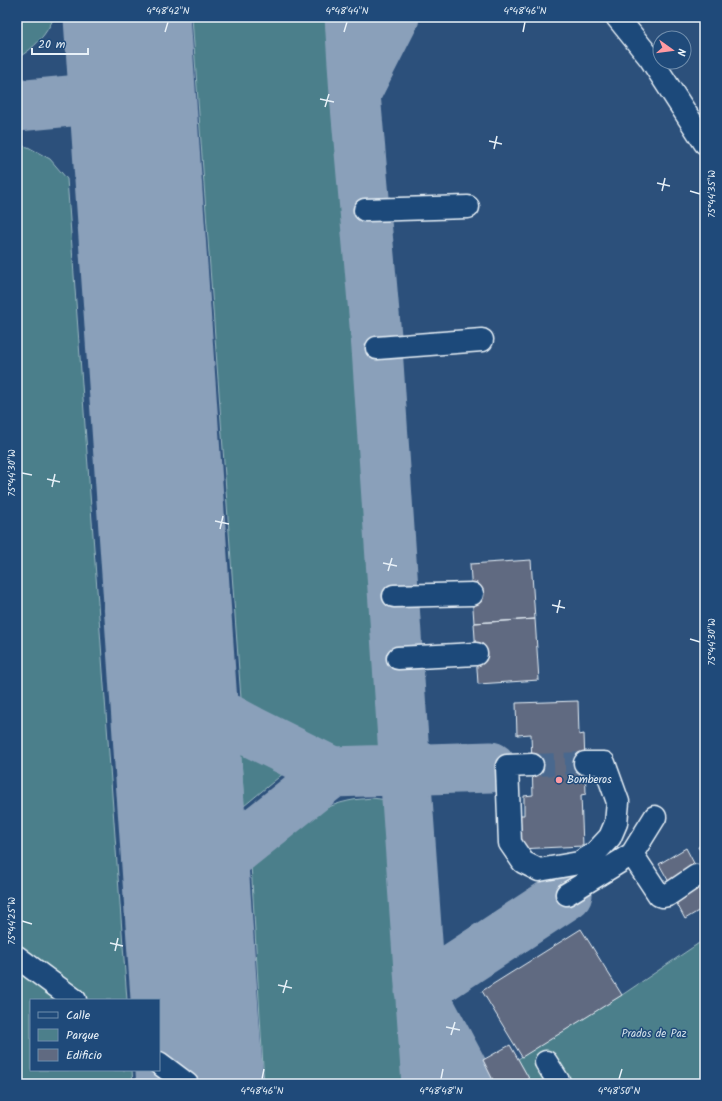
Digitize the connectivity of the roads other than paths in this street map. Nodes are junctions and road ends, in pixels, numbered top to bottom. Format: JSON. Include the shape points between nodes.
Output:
{"nodes":[{"id":1,"x":617,"y":17,"type":"edge"},
{"id":2,"x":705,"y":143,"type":"edge"},
{"id":3,"x":468,"y":207,"type":"dead end"},
{"id":4,"x":365,"y":210,"type":"dead end"},
{"id":5,"x":482,"y":340,"type":"dead end"},
{"id":6,"x":377,"y":348,"type":"dead end"},
{"id":7,"x":472,"y":594,"type":"dead end"},
{"id":8,"x":394,"y":596,"type":"dead end"},
{"id":9,"x":476,"y":654,"type":"dead end"},
{"id":10,"x":398,"y":658,"type":"dead end"},
{"id":11,"x":585,"y":764,"type":"tunnel mouth"},
{"id":12,"x":532,"y":765,"type":"tunnel mouth"},
{"id":13,"x":655,"y":817,"type":"dead end"},
{"id":14,"x":632,"y":854,"type":"junction"},
{"id":15,"x":696,"y":876,"type":"dead end"},
{"id":16,"x":567,"y":894,"type":"dead end"},
{"id":17,"x":17,"y":957,"type":"edge"},
{"id":18,"x":74,"y":999,"type":"edge"},
{"id":19,"x":546,"y":1062,"type":"dead end"},
{"id":20,"x":160,"y":1064,"type":"edge"},
{"id":21,"x":187,"y":1084,"type":"edge"},
{"id":22,"x":560,"y":1084,"type":"edge"}],
"edges":[{"from":1,"to":2,"type":"street","via":[[650,58]]},
{"from":3,"to":4,"type":"street"},
{"from":5,"to":6,"type":"street"},
{"from":7,"to":8,"type":"street"},
{"from":9,"to":10,"type":"street"},
{"from":11,"to":12,"type":"street","via":[[604,762],[618,802],[616,823],[610,837],[595,853],[579,863],[539,870],[523,862],[510,843],[499,766]]},
{"from":13,"to":14,"type":"street"},
{"from":14,"to":15,"type":"street","via":[[659,895],[668,895]]},
{"from":14,"to":16,"type":"street"},
{"from":17,"to":18,"type":"street"},
{"from":19,"to":22,"type":"street"},
{"from":20,"to":21,"type":"street"}]}
